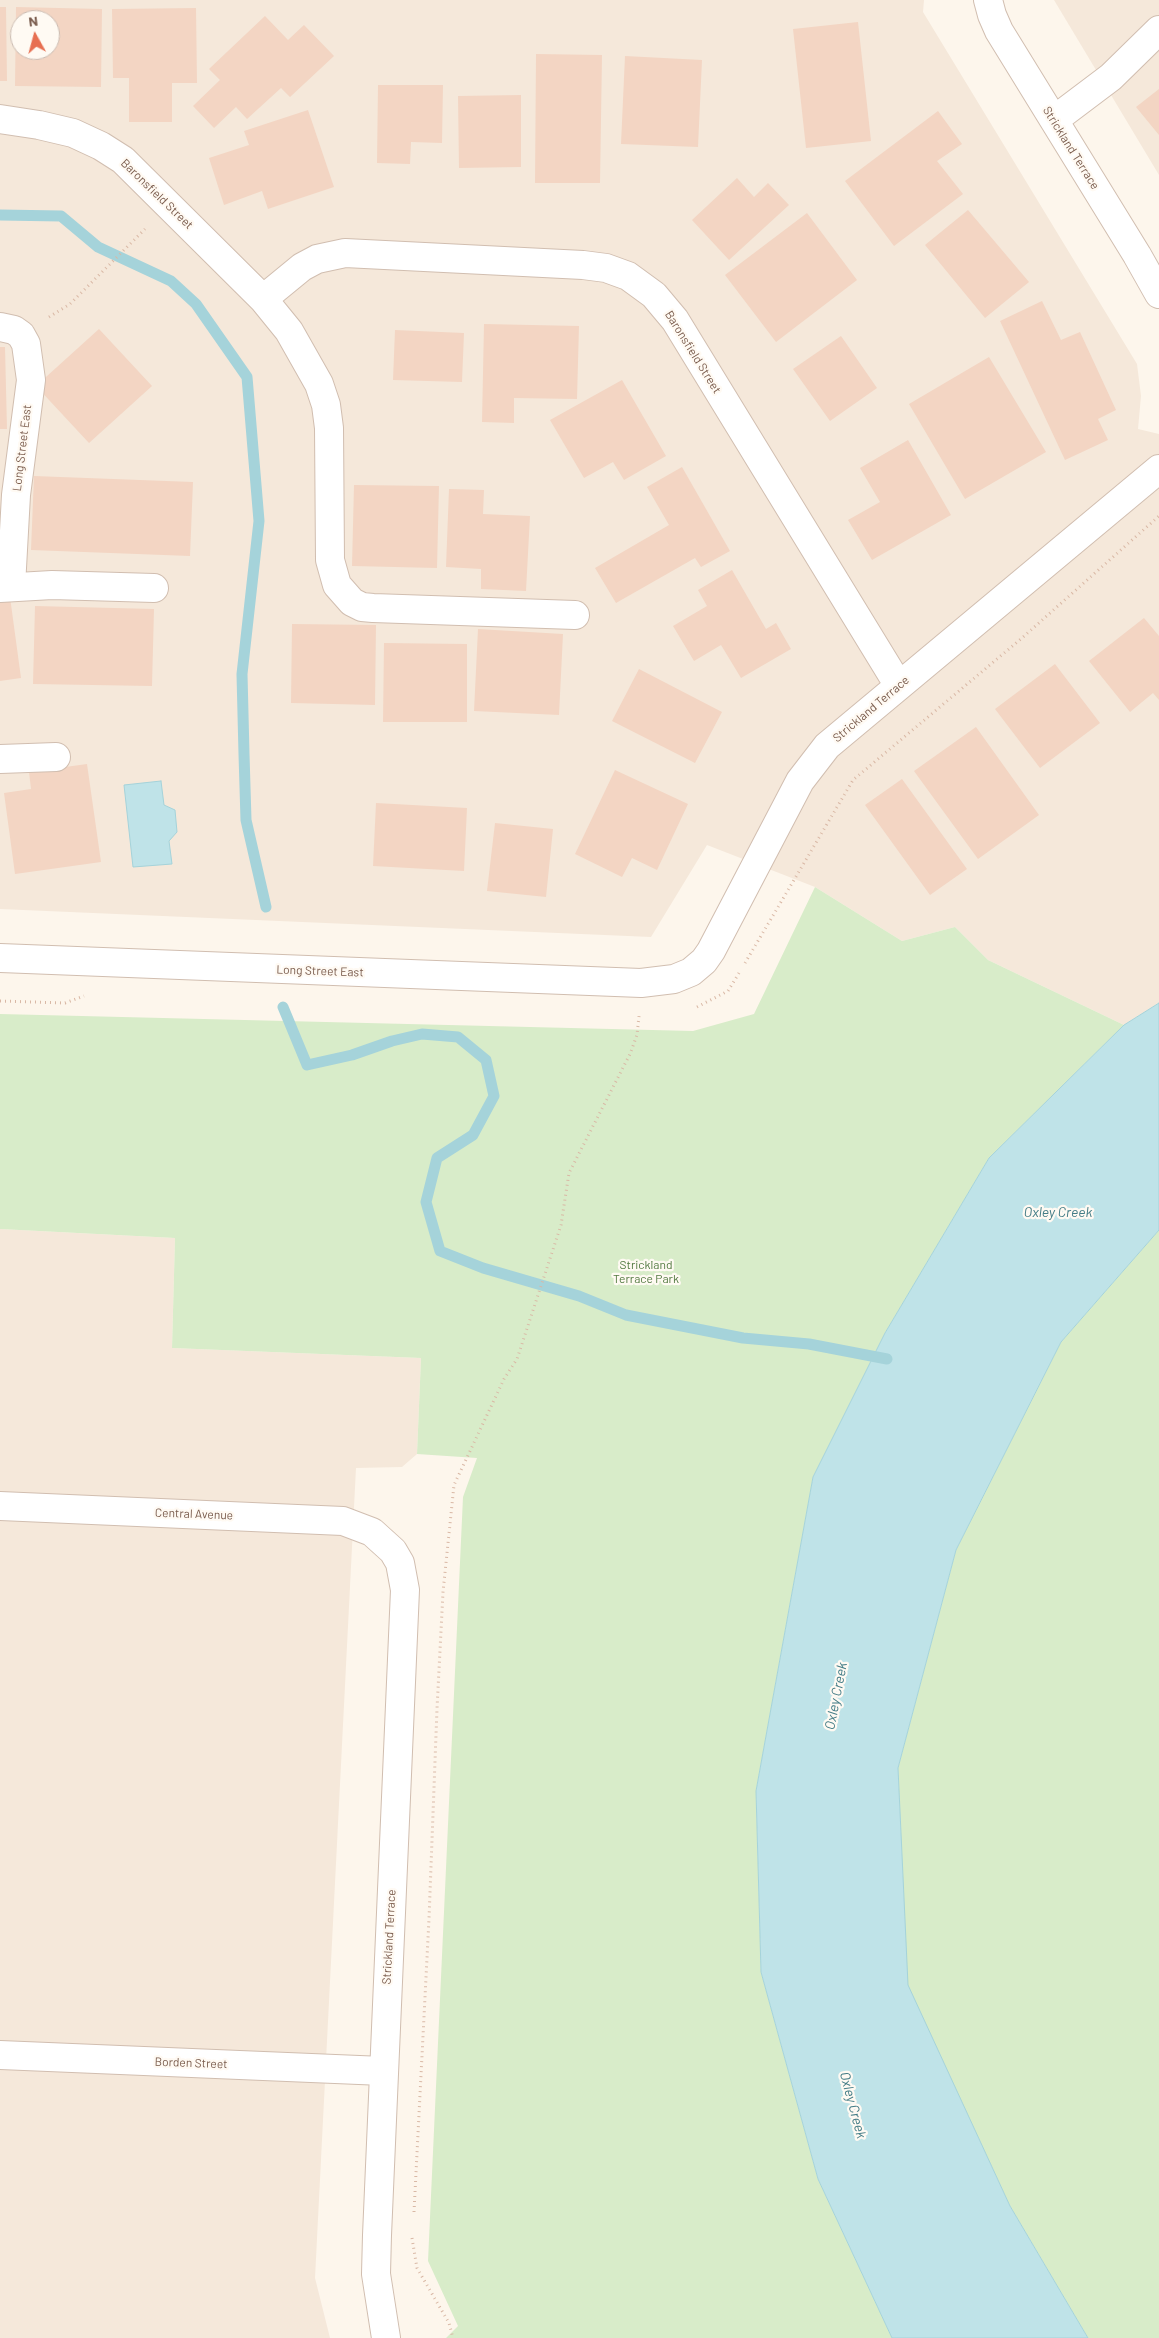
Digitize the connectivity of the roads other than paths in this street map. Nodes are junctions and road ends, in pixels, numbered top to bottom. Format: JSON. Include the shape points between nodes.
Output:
{"nodes":[{"id":1,"x":988,"y":0,"type":"edge"},
{"id":2,"x":1159,"y":30,"type":"edge"},
{"id":3,"x":0,"y":119,"type":"edge"},
{"id":4,"x":1054,"y":120,"type":"junction"},
{"id":5,"x":1159,"y":294,"type":"edge"},
{"id":6,"x":263,"y":299,"type":"junction"},
{"id":7,"x":0,"y":327,"type":"edge"},
{"id":8,"x":1159,"y":469,"type":"edge"},
{"id":9,"x":5,"y":587,"type":"edge"},
{"id":10,"x":154,"y":588,"type":"dead end"},
{"id":11,"x":575,"y":615,"type":"dead end"},
{"id":12,"x":899,"y":686,"type":"junction"},
{"id":13,"x":56,"y":757,"type":"dead end"},
{"id":14,"x":0,"y":759,"type":"edge"},
{"id":15,"x":0,"y":958,"type":"edge"},
{"id":16,"x":641,"y":983,"type":"joint"},
{"id":17,"x":0,"y":1506,"type":"edge"},
{"id":18,"x":384,"y":1540,"type":"joint"},
{"id":19,"x":0,"y":2055,"type":"edge"},
{"id":20,"x":382,"y":2071,"type":"junction"},
{"id":21,"x":386,"y":2338,"type":"edge"}],
"edges":[{"from":1,"to":4,"type":"street","name":"Strickland Terrace","via":[[999,31]]},
{"from":2,"to":4,"type":"street","via":[[1111,77]]},
{"from":3,"to":6,"type":"street","name":"Baronsfield Street","via":[[73,133],[123,160]]},
{"from":4,"to":5,"type":"street","name":"Strickland Terrace"},
{"from":6,"to":11,"type":"street","name":"Baronsfield Street","via":[[307,360],[326,405],[330,560],[333,576],[343,594],[362,607]]},
{"from":6,"to":12,"type":"street","name":"Baronsfield Street","via":[[316,259],[345,254],[583,265],[606,268],[635,280],[654,294],[675,320]]},
{"from":7,"to":9,"type":"street","name":"Long Street East","via":[[21,335],[26,344],[31,380]]},
{"from":8,"to":12,"type":"street","name":"Strickland Terrace"},
{"from":9,"to":10,"type":"street","name":"Long Street East"},
{"from":12,"to":16,"type":"street","name":"Strickland Terrace","via":[[832,741],[804,775],[704,961],[674,980]]},
{"from":13,"to":14,"type":"street"},
{"from":15,"to":16,"type":"street","name":"Long Street East"},
{"from":17,"to":18,"type":"street","name":"Central Avenue","via":[[327,1520],[359,1525]]},
{"from":18,"to":20,"type":"street","name":"Strickland Terrace","via":[[400,1563],[405,1590]]},
{"from":19,"to":20,"type":"street","name":"Borden Street"},
{"from":20,"to":21,"type":"street","name":"Strickland Terrace","via":[[376,2274]]}]}
